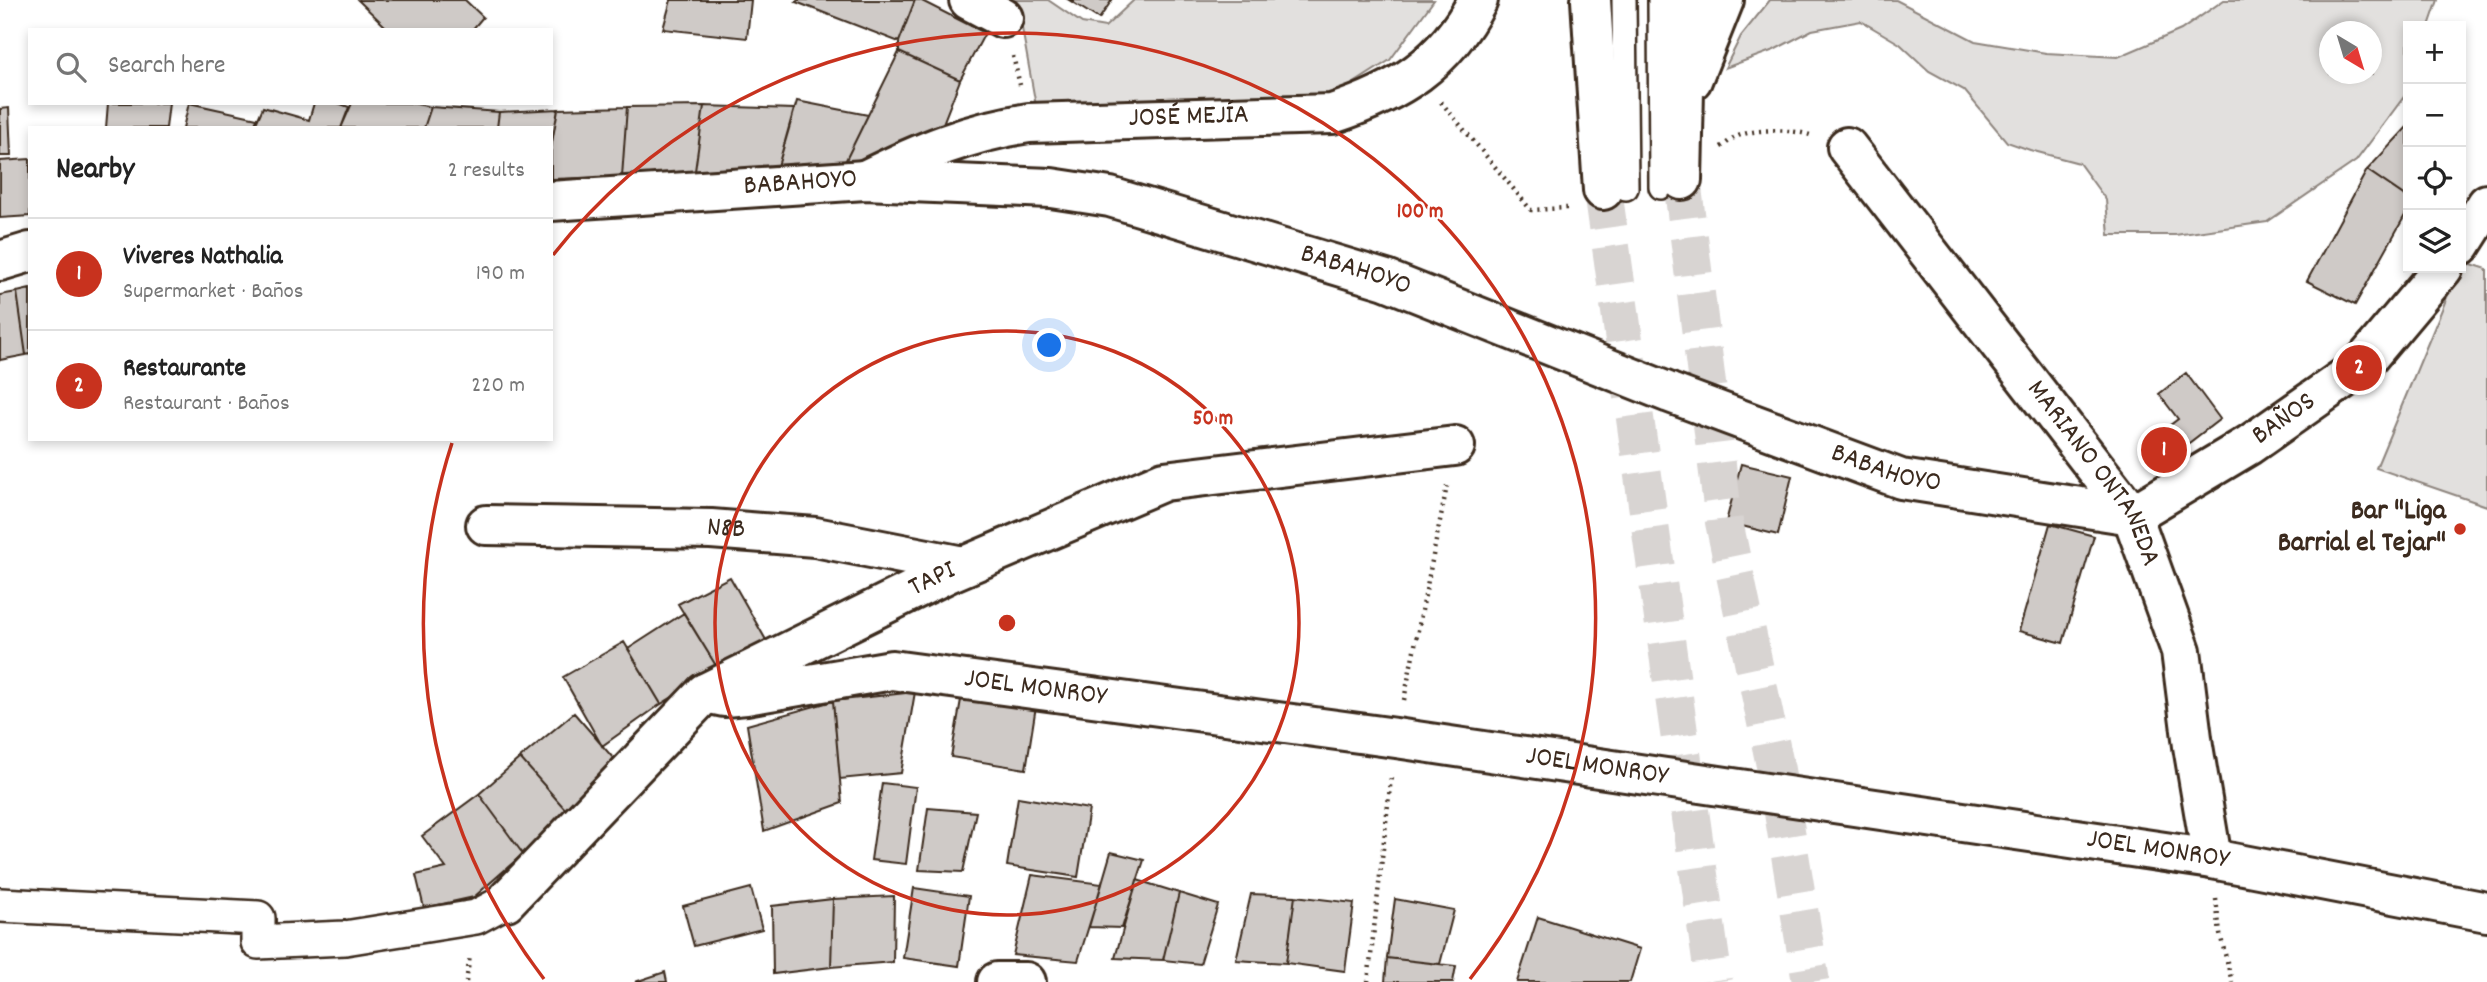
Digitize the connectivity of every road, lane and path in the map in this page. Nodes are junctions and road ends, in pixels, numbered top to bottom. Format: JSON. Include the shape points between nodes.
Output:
{"nodes":[{"id":1,"x":970,"y":0,"type":"edge"},
{"id":2,"x":1478,"y":0,"type":"edge"},
{"id":3,"x":1591,"y":0,"type":"edge"},
{"id":4,"x":1624,"y":0,"type":"edge"},
{"id":5,"x":1660,"y":0,"type":"edge"},
{"id":6,"x":1686,"y":0,"type":"edge"},
{"id":7,"x":1724,"y":0,"type":"edge"},
{"id":8,"x":1003,"y":18,"type":"joint"},
{"id":9,"x":1684,"y":101,"type":"junction"},
{"id":10,"x":1029,"y":123,"type":"junction"},
{"id":11,"x":1847,"y":147,"type":"dead end"},
{"id":12,"x":865,"y":180,"type":"junction"},
{"id":13,"x":1671,"y":184,"type":"joint"},
{"id":14,"x":1614,"y":189,"type":"joint"},
{"id":15,"x":553,"y":201,"type":"edge"},
{"id":16,"x":2487,"y":204,"type":"edge"},
{"id":17,"x":2466,"y":237,"type":"edge"},
{"id":18,"x":2466,"y":248,"type":"edge"},
{"id":19,"x":28,"y":253,"type":"edge"},
{"id":20,"x":2487,"y":258,"type":"edge"},
{"id":21,"x":0,"y":261,"type":"edge"},
{"id":22,"x":2439,"y":273,"type":"edge"},
{"id":23,"x":1455,"y":446,"type":"dead end"},
{"id":24,"x":2132,"y":515,"type":"junction"},
{"id":25,"x":486,"y":525,"type":"dead end"},
{"id":26,"x":963,"y":566,"type":"junction"},
{"id":27,"x":705,"y":693,"type":"junction"},
{"id":28,"x":2212,"y":859,"type":"junction"},
{"id":29,"x":2216,"y":897,"type":"dead end"},
{"id":30,"x":506,"y":901,"type":"joint"},
{"id":31,"x":0,"y":905,"type":"edge"},
{"id":32,"x":2487,"y":912,"type":"edge"},
{"id":33,"x":997,"y":982,"type":"edge"},
{"id":34,"x":1026,"y":982,"type":"edge"},
{"id":35,"x":2231,"y":982,"type":"edge"}],
"edges":[{"from":1,"to":8,"type":"street"},
{"from":2,"to":10,"type":"street","name":"JOSÉ MEJÍA","via":[[1434,60],[1372,101],[1332,114]]},
{"from":3,"to":14,"type":"street"},
{"from":4,"to":14,"type":"lane"},
{"from":5,"to":13,"type":"lane"},
{"from":6,"to":9,"type":"street"},
{"from":7,"to":9,"type":"street"},
{"from":8,"to":10,"type":"path"},
{"from":9,"to":13,"type":"street"},
{"from":10,"to":12,"type":"street","name":"JOSÉ MEJÍA","via":[[920,152]]},
{"from":11,"to":24,"type":"street","name":"MARIANO ONTANEDA"},
{"from":12,"to":15,"type":"street","name":"BABAHOYO"},
{"from":12,"to":24,"type":"street","name":"BABAHOYO","via":[[1051,188],[1110,197],[1386,280],[1901,480]]},
{"from":16,"to":17,"type":"street"},
{"from":18,"to":20,"type":"street"},
{"from":19,"to":21,"type":"street"},
{"from":22,"to":24,"type":"street","name":"BAÑOS","via":[[2359,368],[2249,445]]},
{"from":23,"to":26,"type":"street","name":"TAPI","via":[[1164,481]]},
{"from":24,"to":28,"type":"street","name":"MARIANO ONTANEDA","via":[[2181,651]]},
{"from":25,"to":26,"type":"street","name":"N8B","via":[[711,529],[815,537]]},
{"from":26,"to":27,"type":"street","name":"TAPI"},
{"from":27,"to":28,"type":"street","name":"JOEL MONROY","via":[[746,695],[892,670],[1410,740]]},
{"from":27,"to":30,"type":"street","name":"TAPI"},
{"from":28,"to":32,"type":"street","name":"JOEL MONROY"},
{"from":29,"to":35,"type":"path"},
{"from":30,"to":31,"type":"street","via":[[476,917],[345,937],[258,942],[258,918]]},
{"from":33,"to":34,"type":"street"}]}
